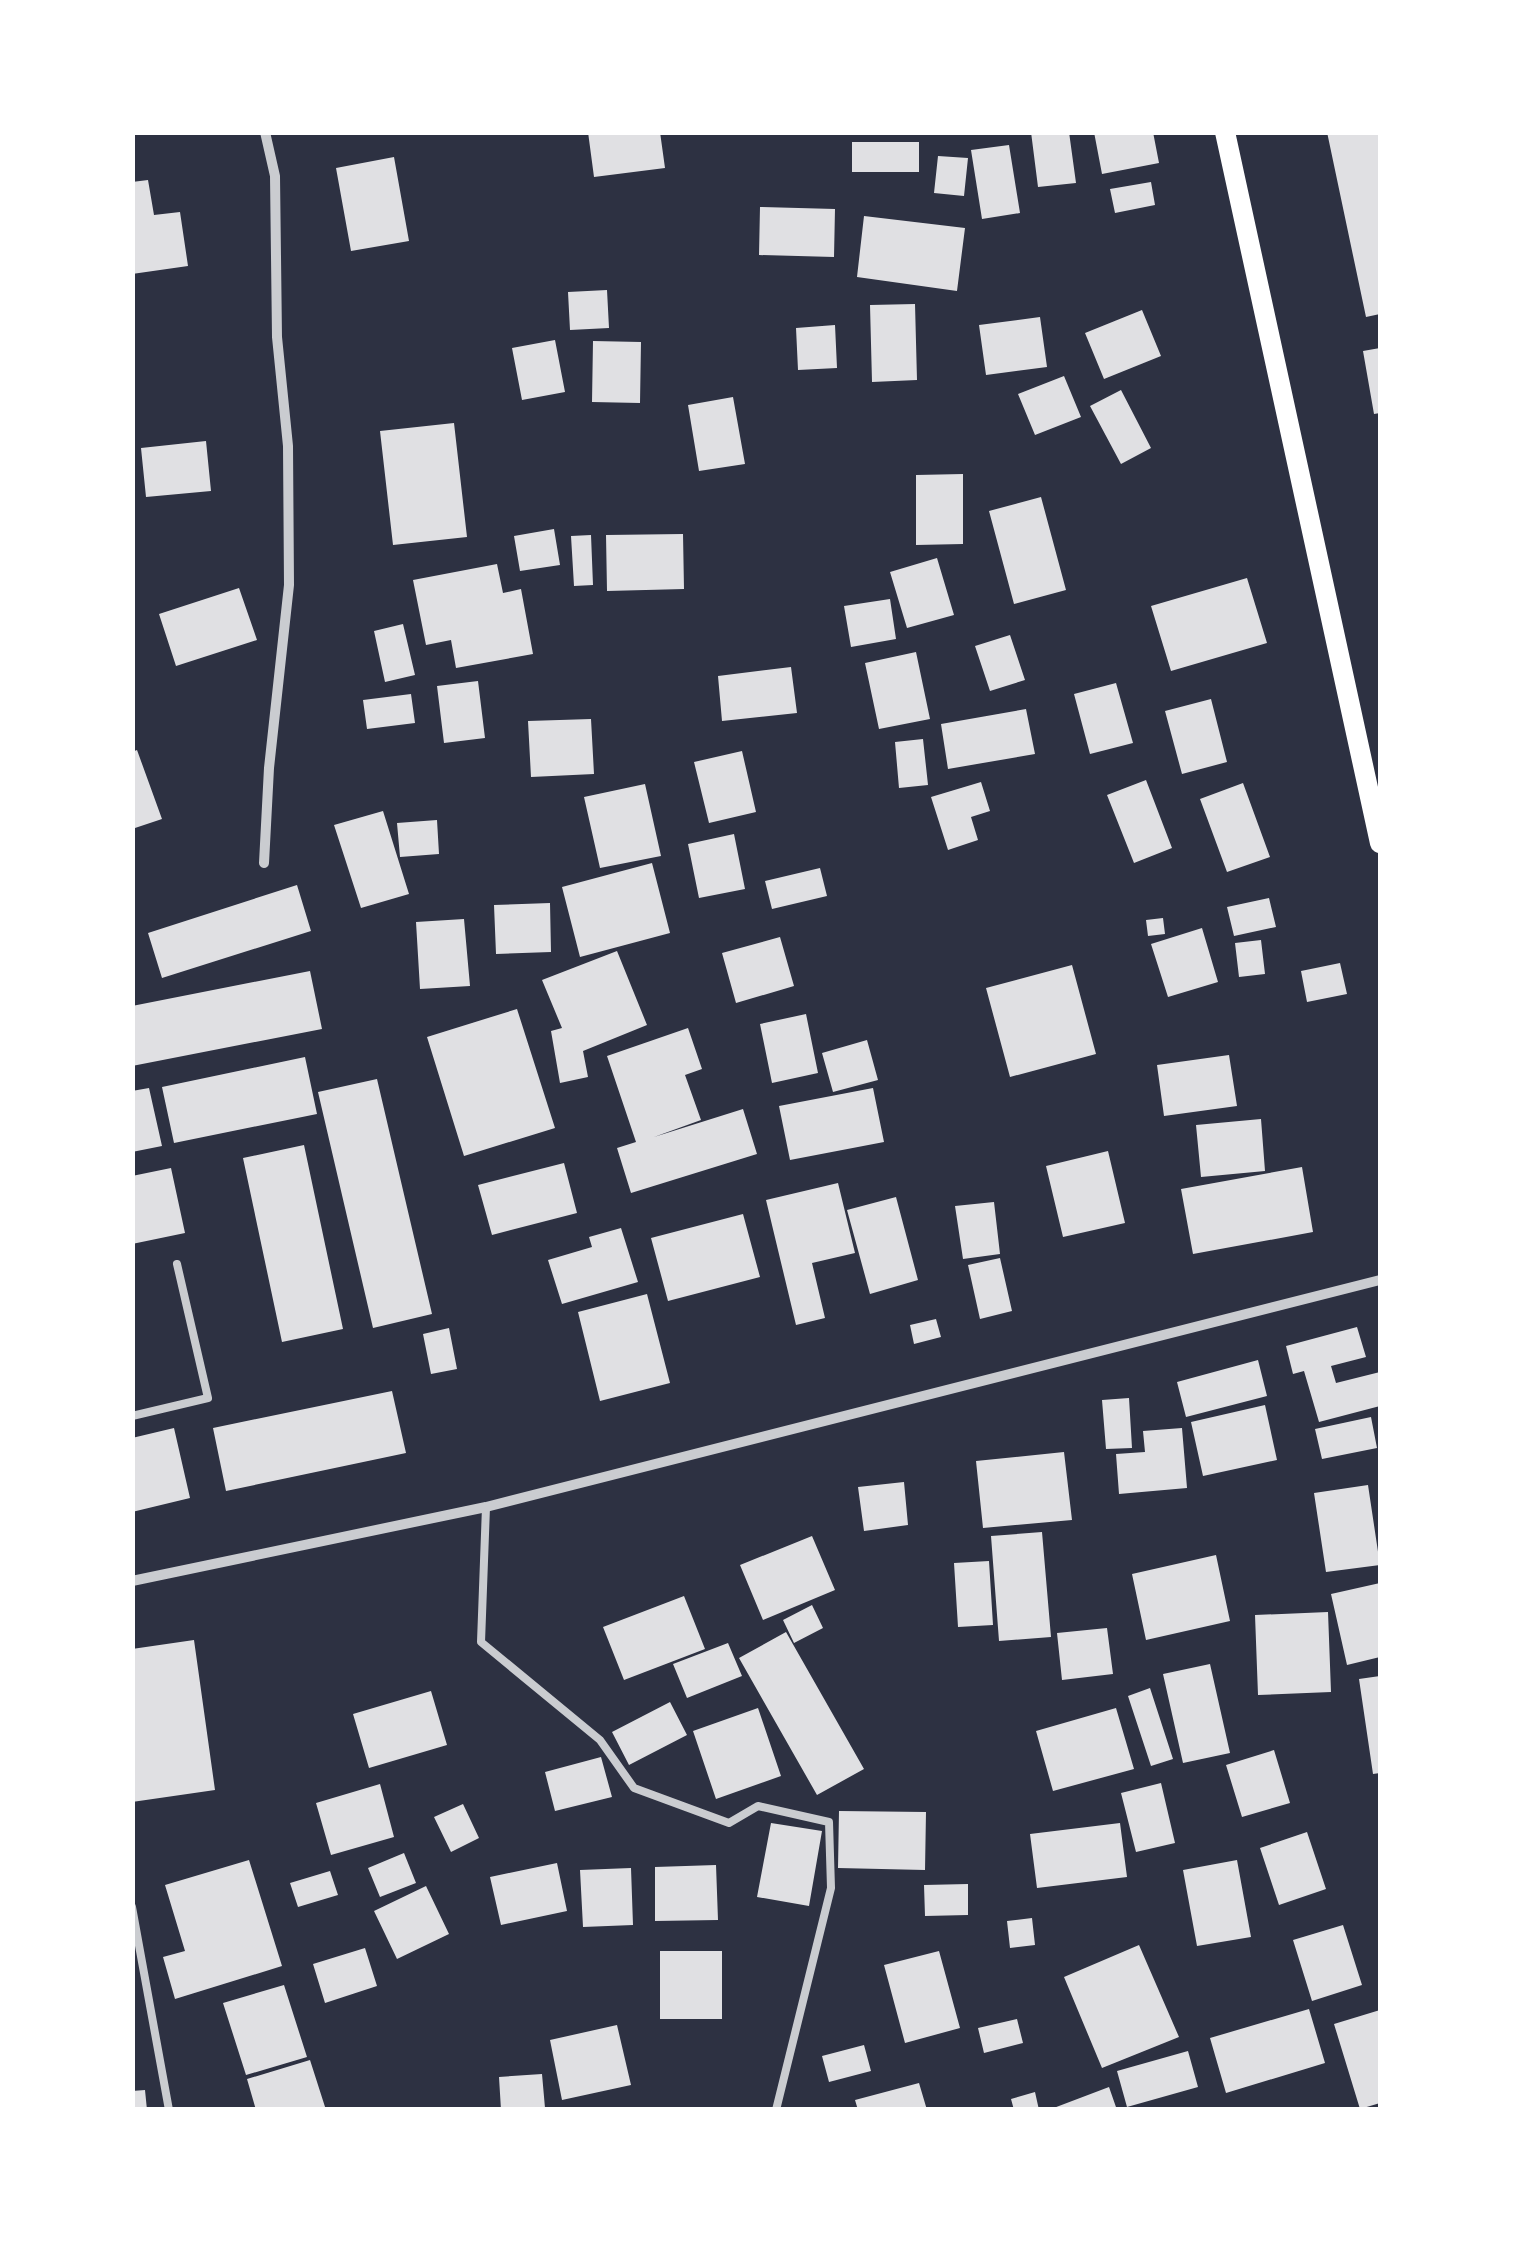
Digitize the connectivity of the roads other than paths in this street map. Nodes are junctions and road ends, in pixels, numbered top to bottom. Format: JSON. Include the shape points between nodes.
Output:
{"nodes":[{"id":1,"x":265,"y":132,"type":"edge"},
{"id":2,"x":1225,"y":132,"type":"edge"},
{"id":3,"x":1380,"y":843,"type":"edge"},
{"id":4,"x":264,"y":863,"type":"dead end"},
{"id":5,"x":176,"y":1264,"type":"dead end"},
{"id":6,"x":1380,"y":1280,"type":"edge"},
{"id":7,"x":132,"y":1416,"type":"edge"},
{"id":8,"x":486,"y":1507,"type":"junction"},
{"id":9,"x":132,"y":1581,"type":"edge"},
{"id":10,"x":132,"y":1907,"type":"edge"},
{"id":11,"x":169,"y":2110,"type":"edge"},
{"id":12,"x":776,"y":2110,"type":"edge"}],
"edges":[{"from":1,"to":4,"type":"street","via":[[276,176],[289,585]]},
{"from":2,"to":3,"type":"main road"},
{"from":5,"to":7,"type":"lane","via":[[208,1398]]},
{"from":6,"to":8,"type":"street"},
{"from":8,"to":9,"type":"street"},
{"from":8,"to":12,"type":"lane","via":[[481,1642],[600,1740],[634,1788],[729,1822],[758,1806],[829,1822],[831,1888]]},
{"from":10,"to":11,"type":"lane"}]}
